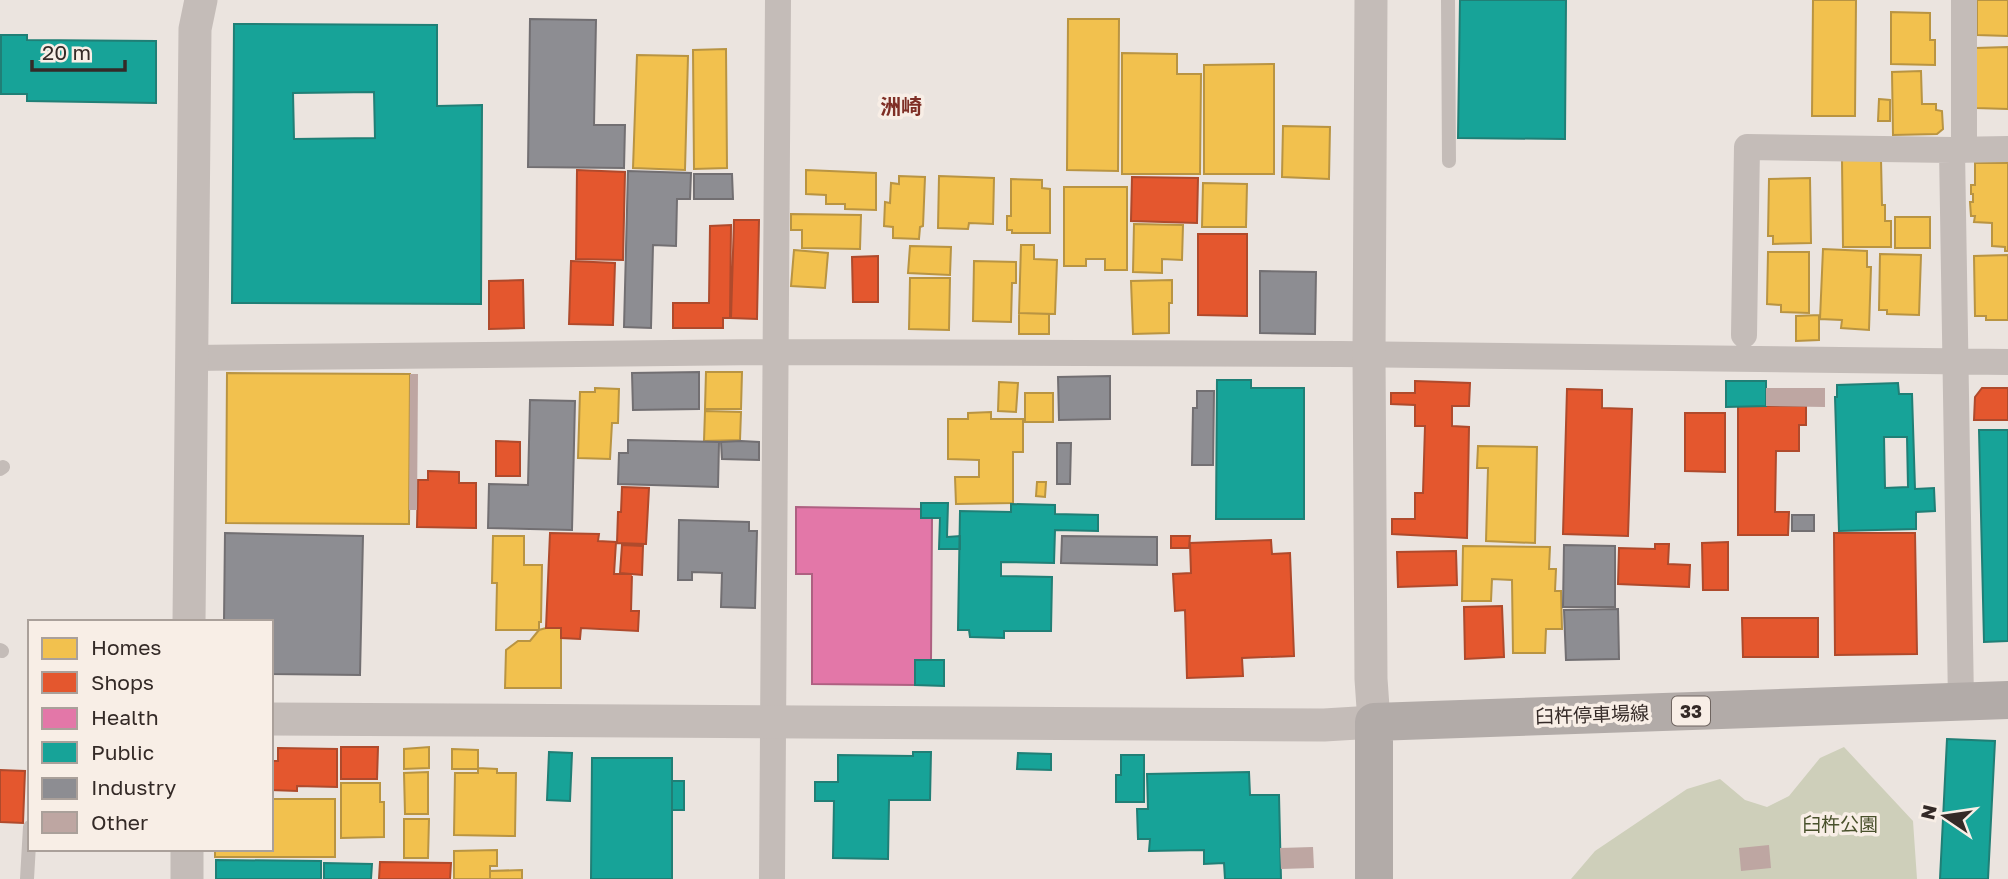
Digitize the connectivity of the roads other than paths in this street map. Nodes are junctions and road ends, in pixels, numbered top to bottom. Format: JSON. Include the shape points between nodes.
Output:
{"nodes":[{"id":1,"x":201,"y":0,"type":"edge"},
{"id":2,"x":778,"y":0,"type":"edge"},
{"id":3,"x":1371,"y":0,"type":"edge"},
{"id":4,"x":1448,"y":0,"type":"edge"},
{"id":5,"x":1964,"y":0,"type":"edge"},
{"id":6,"x":2008,"y":149,"type":"edge"},
{"id":7,"x":1958,"y":150,"type":"junction"},
{"id":8,"x":1449,"y":162,"type":"dead end"},
{"id":9,"x":1744,"y":335,"type":"dead end"},
{"id":10,"x":775,"y":352,"type":"junction"},
{"id":11,"x":1369,"y":355,"type":"junction"},
{"id":12,"x":192,"y":358,"type":"junction"},
{"id":13,"x":1955,"y":361,"type":"junction"},
{"id":14,"x":2008,"y":362,"type":"edge"},
{"id":15,"x":189,"y":620,"type":"edge"},
{"id":16,"x":2008,"y":700,"type":"edge"},
{"id":17,"x":1961,"y":702,"type":"junction"},
{"id":18,"x":273,"y":719,"type":"edge"},
{"id":19,"x":773,"y":722,"type":"junction"},
{"id":20,"x":1374,"y":722,"type":"junction"},
{"id":21,"x":29,"y":851,"type":"edge"},
{"id":22,"x":187,"y":851,"type":"edge"},
{"id":23,"x":27,"y":879,"type":"edge"},
{"id":24,"x":187,"y":879,"type":"edge"},
{"id":25,"x":772,"y":879,"type":"edge"},
{"id":26,"x":1374,"y":879,"type":"edge"}],
"edges":[{"from":1,"to":12,"type":"street","via":[[195,29]]},
{"from":2,"to":10,"type":"street"},
{"from":3,"to":11,"type":"street"},
{"from":4,"to":8,"type":"lane"},
{"from":5,"to":7,"type":"street"},
{"from":6,"to":7,"type":"street"},
{"from":7,"to":9,"type":"street","via":[[1747,147]]},
{"from":7,"to":13,"type":"street"},
{"from":10,"to":11,"type":"street"},
{"from":10,"to":12,"type":"street"},
{"from":10,"to":19,"type":"street"},
{"from":11,"to":13,"type":"street"},
{"from":11,"to":20,"type":"street"},
{"from":12,"to":15,"type":"street"},
{"from":13,"to":14,"type":"street"},
{"from":13,"to":17,"type":"street"},
{"from":16,"to":17,"type":"main road","name":"臼杵停車場線","number":"33"},
{"from":17,"to":20,"type":"main road","name":"臼杵停車場線","number":"33"},
{"from":18,"to":19,"type":"street"},
{"from":19,"to":20,"type":"street"},
{"from":19,"to":25,"type":"street"},
{"from":20,"to":26,"type":"main road"},
{"from":21,"to":23,"type":"lane"},
{"from":22,"to":24,"type":"street"}]}
